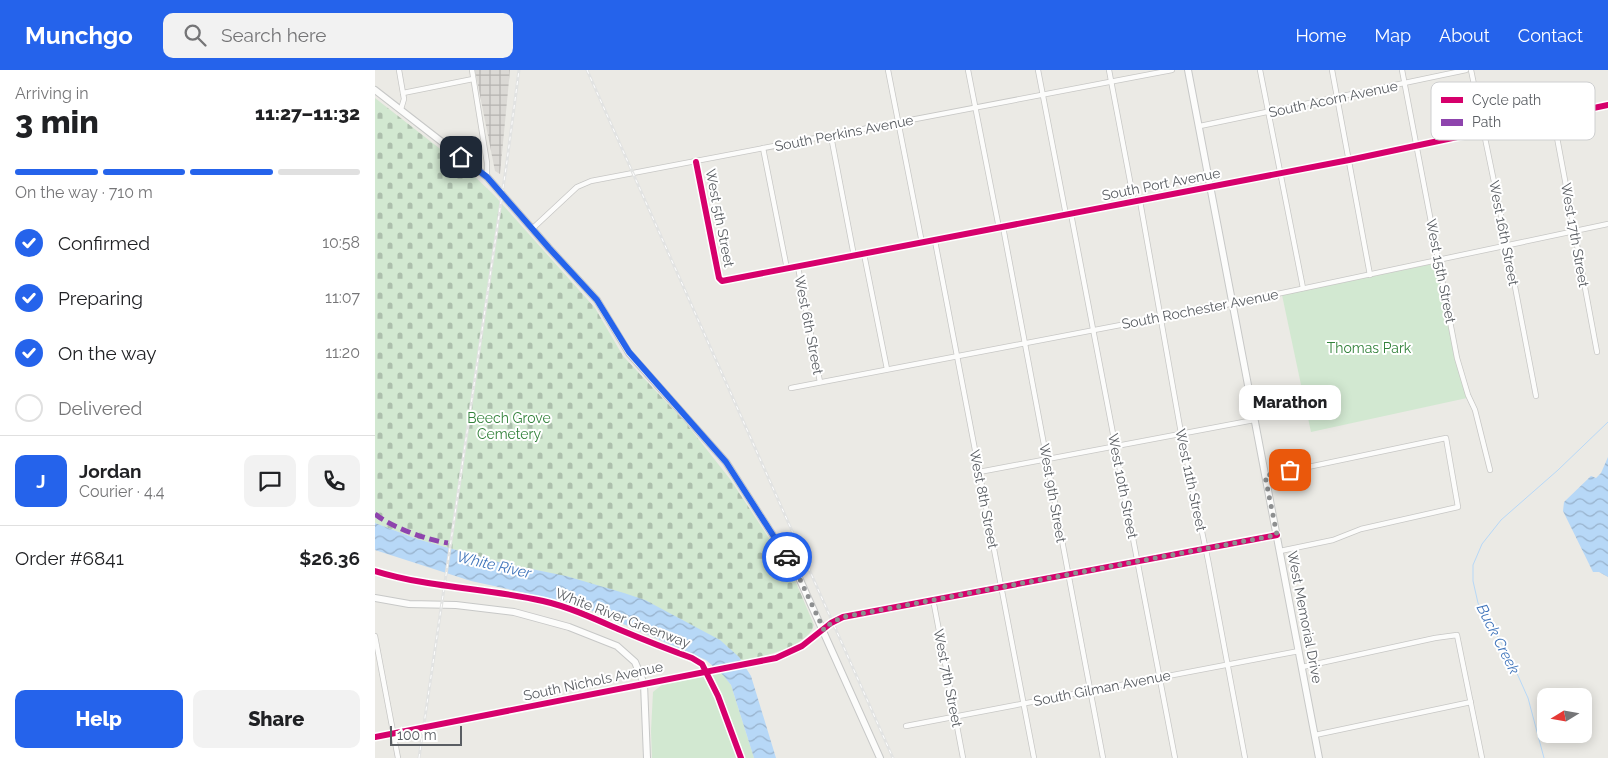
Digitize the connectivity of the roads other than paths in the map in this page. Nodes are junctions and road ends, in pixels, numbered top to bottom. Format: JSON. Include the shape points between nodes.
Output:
{"nodes":[{"id":1,"x":399,"y":70,"type":"edge"},
{"id":2,"x":471,"y":70,"type":"edge"},
{"id":3,"x":888,"y":70,"type":"edge"},
{"id":4,"x":968,"y":70,"type":"edge"},
{"id":5,"x":1038,"y":70,"type":"edge"},
{"id":6,"x":1109,"y":70,"type":"edge"},
{"id":7,"x":1172,"y":70,"type":"edge"},
{"id":8,"x":1188,"y":70,"type":"edge"},
{"id":9,"x":1260,"y":70,"type":"edge"},
{"id":10,"x":1332,"y":70,"type":"edge"},
{"id":11,"x":1402,"y":70,"type":"edge"},
{"id":12,"x":1466,"y":70,"type":"edge"},
{"id":13,"x":473,"y":80,"type":"junction"},
{"id":14,"x":1111,"y":82,"type":"junction"},
{"id":15,"x":1405,"y":84,"type":"junction"},
{"id":16,"x":375,"y":90,"type":"edge"},
{"id":17,"x":403,"y":93,"type":"junction"},
{"id":18,"x":1043,"y":95,"type":"junction"},
{"id":19,"x":1337,"y":97,"type":"junction"},
{"id":20,"x":1608,"y":105,"type":"edge"},
{"id":21,"x":976,"y":108,"type":"junction"},
{"id":22,"x":1595,"y":108,"type":"edge"},
{"id":23,"x":401,"y":110,"type":"junction"},
{"id":24,"x":1268,"y":112,"type":"junction"},
{"id":25,"x":899,"y":123,"type":"junction"},
{"id":26,"x":1199,"y":126,"type":"junction"},
{"id":27,"x":831,"y":136,"type":"junction"},
{"id":28,"x":1446,"y":140,"type":"edge"},
{"id":29,"x":1486,"y":140,"type":"edge"},
{"id":30,"x":1557,"y":140,"type":"edge"},
{"id":31,"x":1417,"y":147,"type":"junction"},
{"id":32,"x":763,"y":148,"type":"junction"},
{"id":33,"x":1349,"y":160,"type":"junction"},
{"id":34,"x":696,"y":162,"type":"junction"},
{"id":35,"x":1280,"y":174,"type":"junction"},
{"id":36,"x":487,"y":177,"type":"junction"},
{"id":37,"x":1210,"y":187,"type":"junction"},
{"id":38,"x":1139,"y":201,"type":"junction"},
{"id":39,"x":1134,"y":202,"type":"junction"},
{"id":40,"x":1069,"y":215,"type":"junction"},
{"id":41,"x":1608,"y":224,"type":"edge"},
{"id":42,"x":1001,"y":228,"type":"junction"},
{"id":43,"x":532,"y":229,"type":"junction"},
{"id":44,"x":1574,"y":231,"type":"junction"},
{"id":45,"x":935,"y":241,"type":"junction"},
{"id":46,"x":922,"y":243,"type":"junction"},
{"id":47,"x":1507,"y":245,"type":"junction"},
{"id":48,"x":864,"y":254,"type":"junction"},
{"id":49,"x":854,"y":256,"type":"junction"},
{"id":50,"x":1439,"y":260,"type":"junction"},
{"id":51,"x":798,"y":267,"type":"junction"},
{"id":52,"x":787,"y":269,"type":"junction"},
{"id":53,"x":1370,"y":275,"type":"junction"},
{"id":54,"x":719,"y":278,"type":"joint"},
{"id":55,"x":1303,"y":288,"type":"junction"},
{"id":56,"x":1231,"y":304,"type":"junction"},
{"id":57,"x":1160,"y":317,"type":"junction"},
{"id":58,"x":1093,"y":330,"type":"junction"},
{"id":59,"x":1025,"y":343,"type":"junction"},
{"id":60,"x":1597,"y":352,"type":"dead end"},
{"id":61,"x":957,"y":356,"type":"junction"},
{"id":62,"x":887,"y":370,"type":"junction"},
{"id":63,"x":820,"y":382,"type":"junction"},
{"id":64,"x":791,"y":388,"type":"dead end"},
{"id":65,"x":1536,"y":396,"type":"dead end"},
{"id":66,"x":1255,"y":420,"type":"junction"},
{"id":67,"x":1181,"y":433,"type":"junction"},
{"id":68,"x":1115,"y":445,"type":"junction"},
{"id":69,"x":1047,"y":458,"type":"junction"},
{"id":70,"x":1490,"y":470,"type":"dead end"},
{"id":71,"x":979,"y":472,"type":"junction"},
{"id":72,"x":1265,"y":476,"type":"junction"},
{"id":73,"x":1277,"y":535,"type":"junction"},
{"id":74,"x":1205,"y":548,"type":"junction"},
{"id":75,"x":1280,"y":551,"type":"junction"},
{"id":76,"x":1137,"y":562,"type":"junction"},
{"id":77,"x":1067,"y":575,"type":"junction"},
{"id":78,"x":1001,"y":587,"type":"junction"},
{"id":79,"x":375,"y":598,"type":"edge"},
{"id":80,"x":933,"y":599,"type":"junction"},
{"id":81,"x":824,"y":630,"type":"junction"},
{"id":82,"x":375,"y":636,"type":"edge"},
{"id":83,"x":1299,"y":651,"type":"junction"},
{"id":84,"x":377,"y":657,"type":"edge"},
{"id":85,"x":1228,"y":664,"type":"junction"},
{"id":86,"x":1302,"y":667,"type":"junction"},
{"id":87,"x":1159,"y":677,"type":"junction"},
{"id":88,"x":644,"y":684,"type":"junction"},
{"id":89,"x":1089,"y":691,"type":"junction"},
{"id":90,"x":1471,"y":702,"type":"junction"},
{"id":91,"x":1023,"y":703,"type":"junction"},
{"id":92,"x":955,"y":716,"type":"junction"},
{"id":93,"x":906,"y":726,"type":"dead end"},
{"id":94,"x":393,"y":734,"type":"junction"},
{"id":95,"x":1315,"y":735,"type":"junction"},
{"id":96,"x":375,"y":737,"type":"edge"},
{"id":97,"x":398,"y":758,"type":"edge"},
{"id":98,"x":647,"y":758,"type":"edge"},
{"id":99,"x":880,"y":758,"type":"edge"},
{"id":100,"x":963,"y":758,"type":"edge"},
{"id":101,"x":1034,"y":758,"type":"edge"},
{"id":102,"x":1103,"y":758,"type":"edge"},
{"id":103,"x":1175,"y":758,"type":"edge"},
{"id":104,"x":1245,"y":758,"type":"edge"},
{"id":105,"x":1319,"y":758,"type":"edge"},
{"id":106,"x":1482,"y":758,"type":"edge"}],
"edges":[{"from":1,"to":17,"type":"street"},
{"from":2,"to":13,"type":"street"},
{"from":3,"to":25,"type":"street"},
{"from":4,"to":21,"type":"street","name":"West 9th Street"},
{"from":5,"to":18,"type":"street","name":"West 10th Street"},
{"from":6,"to":14,"type":"street"},
{"from":7,"to":14,"type":"street","name":"South Perkins Avenue"},
{"from":8,"to":26,"type":"main road","name":"West Memorial Drive"},
{"from":9,"to":24,"type":"street"},
{"from":10,"to":19,"type":"street"},
{"from":11,"to":15,"type":"street","name":"West 15th Street"},
{"from":12,"to":15,"type":"street","name":"South Acorn Avenue"},
{"from":13,"to":17,"type":"street"},
{"from":13,"to":36,"type":"street"},
{"from":14,"to":18,"type":"street","name":"South Perkins Avenue"},
{"from":14,"to":39,"type":"street"},
{"from":15,"to":19,"type":"street","name":"South Acorn Avenue"},
{"from":15,"to":31,"type":"street","name":"West 15th Street"},
{"from":16,"to":23,"type":"main road"},
{"from":17,"to":23,"type":"street"},
{"from":18,"to":21,"type":"street","name":"South Perkins Avenue"},
{"from":18,"to":40,"type":"street","name":"West 10th Street"},
{"from":19,"to":24,"type":"street","name":"South Acorn Avenue"},
{"from":19,"to":33,"type":"street"},
{"from":20,"to":22,"type":"street","name":"South Port Avenue"},
{"from":21,"to":25,"type":"street","name":"South Perkins Avenue"},
{"from":21,"to":42,"type":"street","name":"West 9th Street"},
{"from":23,"to":36,"type":"main road"},
{"from":24,"to":26,"type":"street","name":"South Acorn Avenue"},
{"from":24,"to":35,"type":"street"},
{"from":25,"to":27,"type":"street","name":"South Perkins Avenue"},
{"from":25,"to":46,"type":"street"},
{"from":26,"to":37,"type":"main road","name":"West Memorial Drive"},
{"from":27,"to":32,"type":"street","name":"South Perkins Avenue"},
{"from":27,"to":49,"type":"street"},
{"from":28,"to":31,"type":"street","name":"South Port Avenue"},
{"from":29,"to":47,"type":"street","name":"West 16th Street"},
{"from":30,"to":44,"type":"street","name":"West 17th Street"},
{"from":31,"to":33,"type":"street","name":"South Port Avenue"},
{"from":31,"to":50,"type":"street","name":"West 15th Street"},
{"from":32,"to":34,"type":"street","name":"South Perkins Avenue"},
{"from":32,"to":52,"type":"street","name":"West 6th Street"},
{"from":33,"to":35,"type":"street","name":"South Port Avenue"},
{"from":33,"to":53,"type":"street"},
{"from":34,"to":43,"type":"street","name":"South Perkins Avenue","via":[[587,182]]},
{"from":34,"to":54,"type":"street","name":"West 5th Street"},
{"from":35,"to":37,"type":"street","name":"South Port Avenue"},
{"from":35,"to":55,"type":"street"},
{"from":36,"to":43,"type":"main road"},
{"from":37,"to":38,"type":"street","name":"South Port Avenue"},
{"from":37,"to":56,"type":"main road","name":"West Memorial Drive"},
{"from":38,"to":39,"type":"street","name":"South Port Avenue"},
{"from":38,"to":57,"type":"street","name":"West 11th Street"},
{"from":39,"to":40,"type":"street","name":"South Port Avenue"},
{"from":40,"to":42,"type":"street","name":"South Port Avenue"},
{"from":40,"to":58,"type":"street","name":"West 10th Street"},
{"from":41,"to":44,"type":"street","name":"South Rochester Avenue"},
{"from":42,"to":45,"type":"street","name":"South Port Avenue"},
{"from":42,"to":59,"type":"street","name":"West 9th Street"},
{"from":43,"to":81,"type":"main road","via":[[597,300],[629,352],[726,462],[796,571]]},
{"from":44,"to":47,"type":"street","name":"South Rochester Avenue"},
{"from":44,"to":60,"type":"street","name":"West 17th Street"},
{"from":45,"to":46,"type":"street","name":"South Port Avenue"},
{"from":45,"to":61,"type":"street","name":"West 8th Street"},
{"from":46,"to":48,"type":"street","name":"South Port Avenue"},
{"from":47,"to":50,"type":"street","name":"South Rochester Avenue"},
{"from":47,"to":65,"type":"street","name":"West 16th Street"},
{"from":48,"to":49,"type":"street","name":"South Port Avenue"},
{"from":48,"to":62,"type":"street"},
{"from":49,"to":51,"type":"street","name":"South Port Avenue"},
{"from":50,"to":53,"type":"street","name":"South Rochester Avenue"},
{"from":50,"to":70,"type":"street","name":"West 15th Street","via":[[1457,358],[1478,420]]},
{"from":51,"to":52,"type":"street","name":"South Port Avenue"},
{"from":51,"to":63,"type":"street","name":"West 6th Street"},
{"from":52,"to":54,"type":"street","name":"South Port Avenue","via":[[722,281]]},
{"from":53,"to":55,"type":"street","name":"South Rochester Avenue"},
{"from":55,"to":56,"type":"street","name":"South Rochester Avenue"},
{"from":56,"to":57,"type":"street","name":"South Rochester Avenue"},
{"from":56,"to":66,"type":"main road","name":"West Memorial Drive"},
{"from":57,"to":58,"type":"street","name":"South Rochester Avenue"},
{"from":57,"to":67,"type":"street","name":"West 11th Street"},
{"from":58,"to":59,"type":"street","name":"South Rochester Avenue"},
{"from":58,"to":68,"type":"street","name":"West 10th Street"},
{"from":59,"to":61,"type":"street","name":"South Rochester Avenue"},
{"from":59,"to":69,"type":"street","name":"West 9th Street"},
{"from":61,"to":62,"type":"street","name":"South Rochester Avenue"},
{"from":61,"to":71,"type":"street","name":"West 8th Street"},
{"from":62,"to":63,"type":"street","name":"South Rochester Avenue"},
{"from":63,"to":64,"type":"street","name":"South Rochester Avenue"},
{"from":66,"to":67,"type":"street"},
{"from":66,"to":72,"type":"main road","name":"West Memorial Drive"},
{"from":67,"to":68,"type":"street"},
{"from":67,"to":74,"type":"street","name":"West 11th Street"},
{"from":68,"to":69,"type":"street"},
{"from":68,"to":76,"type":"street","name":"West 10th Street"},
{"from":69,"to":71,"type":"street"},
{"from":69,"to":77,"type":"street","name":"West 9th Street"},
{"from":71,"to":78,"type":"street","name":"West 8th Street"},
{"from":72,"to":73,"type":"main road","name":"West Memorial Drive"},
{"from":72,"to":75,"type":"street","via":[[1446,438],[1458,507]]},
{"from":73,"to":74,"type":"street"},
{"from":73,"to":75,"type":"main road","name":"West Memorial Drive"},
{"from":74,"to":76,"type":"street"},
{"from":74,"to":85,"type":"street","name":"West 11th Street"},
{"from":75,"to":83,"type":"main road","name":"West Memorial Drive"},
{"from":76,"to":77,"type":"street"},
{"from":76,"to":87,"type":"street","name":"West 10th Street"},
{"from":77,"to":78,"type":"street"},
{"from":77,"to":89,"type":"street","name":"West 9th Street"},
{"from":78,"to":80,"type":"street"},
{"from":78,"to":91,"type":"street","name":"West 8th Street"},
{"from":79,"to":88,"type":"main road","via":[[409,604],[456,605],[502,611],[569,627],[621,649],[635,662]]},
{"from":80,"to":81,"type":"street","name":"South Nichols Avenue","via":[[843,617]]},
{"from":80,"to":92,"type":"street","name":"West 7th Street"},
{"from":81,"to":88,"type":"street","name":"South Nichols Avenue","via":[[788,654]]},
{"from":81,"to":99,"type":"main road"},
{"from":82,"to":84,"type":"street"},
{"from":83,"to":85,"type":"street","name":"South Gilman Avenue"},
{"from":83,"to":86,"type":"main road","name":"West Memorial Drive"},
{"from":84,"to":94,"type":"street"},
{"from":85,"to":87,"type":"street","name":"South Gilman Avenue"},
{"from":85,"to":104,"type":"street","name":"West 11th Street"},
{"from":86,"to":90,"type":"street","via":[[1457,635]]},
{"from":86,"to":95,"type":"main road","name":"West Memorial Drive"},
{"from":87,"to":89,"type":"street","name":"South Gilman Avenue"},
{"from":87,"to":103,"type":"street","name":"West 10th Street"},
{"from":88,"to":94,"type":"street","name":"South Nichols Avenue"},
{"from":88,"to":98,"type":"main road"},
{"from":89,"to":91,"type":"street","name":"South Gilman Avenue"},
{"from":89,"to":102,"type":"street","name":"West 9th Street"},
{"from":90,"to":95,"type":"street"},
{"from":90,"to":106,"type":"street"},
{"from":91,"to":92,"type":"street","name":"South Gilman Avenue"},
{"from":91,"to":101,"type":"street","name":"West 8th Street"},
{"from":92,"to":93,"type":"street","name":"South Gilman Avenue"},
{"from":92,"to":100,"type":"street","name":"West 7th Street"},
{"from":94,"to":96,"type":"street","name":"South Nichols Avenue"},
{"from":94,"to":97,"type":"street"},
{"from":95,"to":105,"type":"main road","name":"West Memorial Drive"}]}
